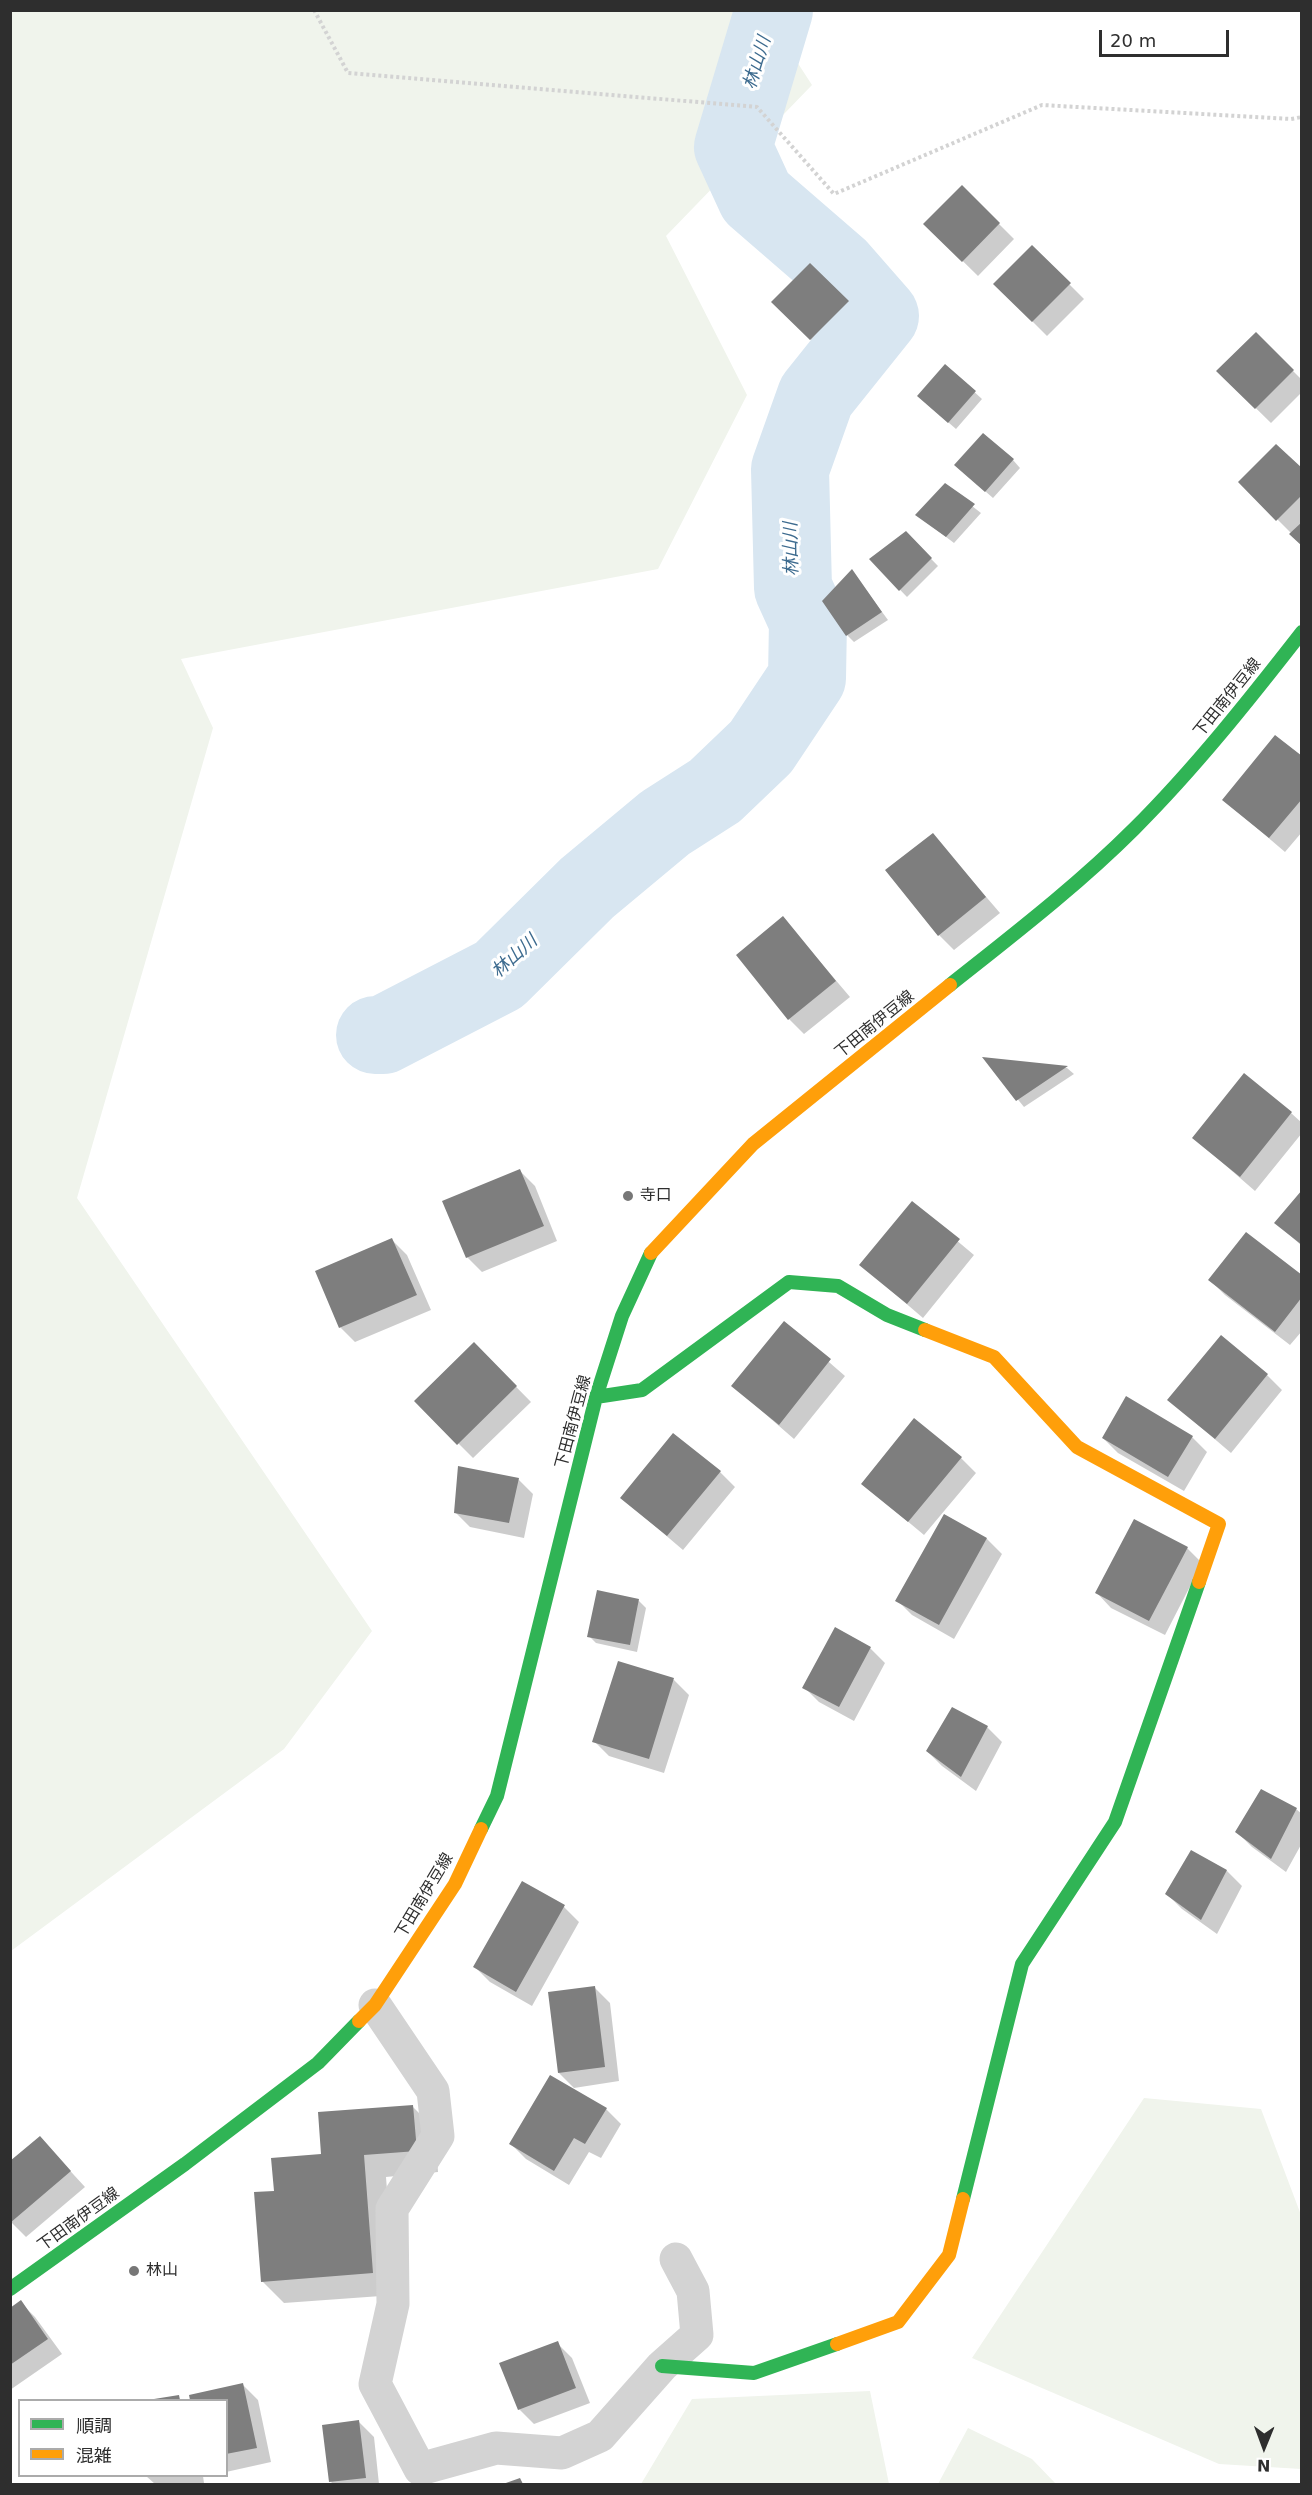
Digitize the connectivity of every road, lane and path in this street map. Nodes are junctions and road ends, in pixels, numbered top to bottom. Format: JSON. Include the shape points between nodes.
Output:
{"nodes":[{"id":1,"x":314,"y":10,"type":"edge"},
{"id":2,"x":1302,"y":117,"type":"edge"},
{"id":3,"x":1302,"y":632,"type":"edge"},
{"id":4,"x":596,"y":1397,"type":"junction"},
{"id":5,"x":375,"y":2005,"type":"junction"},
{"id":6,"x":676,"y":2259,"type":"dead end"},
{"id":7,"x":10,"y":2289,"type":"edge"},
{"id":8,"x":662,"y":2366,"type":"junction"}],
"edges":[{"from":1,"to":2,"type":"path","via":[[348,73],[756,107],[834,194],[1042,105]]},
{"from":3,"to":4,"type":"main road","name":"下田南伊豆線","via":[[1218,739],[1133,830],[1026,924],[753,1144],[695,1204],[652,1252],[622,1316]]},
{"from":4,"to":5,"type":"main road","name":"下田南伊豆線","via":[[497,1796],[455,1884]]},
{"from":4,"to":8,"type":"main road","via":[[642,1390],[789,1282],[838,1286],[887,1315],[994,1356],[1077,1447],[1219,1524],[1115,1822],[1022,1964],[949,2255],[897,2322],[754,2373]]},
{"from":5,"to":7,"type":"main road","name":"下田南伊豆線","via":[[318,2063]]},
{"from":5,"to":8,"type":"street","via":[[433,2091],[438,2136],[392,2209],[393,2304],[375,2384],[420,2469],[496,2448],[562,2453],[600,2436]]},
{"from":6,"to":8,"type":"street","via":[[693,2291],[697,2335]]}]}
